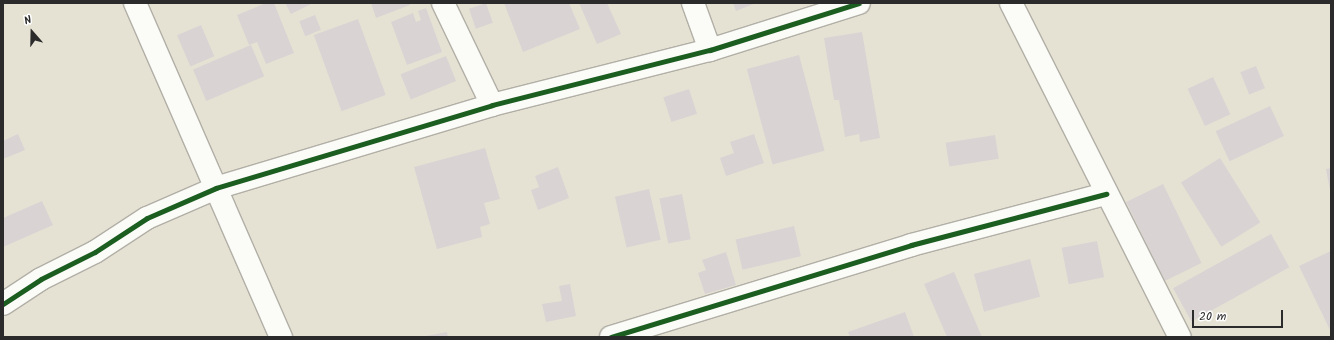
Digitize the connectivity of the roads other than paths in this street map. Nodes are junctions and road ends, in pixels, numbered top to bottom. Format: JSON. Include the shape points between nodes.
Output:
{"nodes":[{"id":1,"x":135,"y":3,"type":"edge"},
{"id":2,"x":443,"y":3,"type":"edge"},
{"id":3,"x":692,"y":3,"type":"edge"},
{"id":4,"x":859,"y":3,"type":"edge"},
{"id":5,"x":1011,"y":3,"type":"edge"},
{"id":6,"x":710,"y":50,"type":"junction"},
{"id":7,"x":492,"y":105,"type":"junction"},
{"id":8,"x":216,"y":188,"type":"junction"},
{"id":9,"x":1106,"y":194,"type":"junction"},
{"id":10,"x":3,"y":304,"type":"edge"},
{"id":11,"x":281,"y":337,"type":"edge"},
{"id":12,"x":611,"y":337,"type":"edge"},
{"id":13,"x":1180,"y":337,"type":"edge"}],
"edges":[{"from":1,"to":8,"type":"street"},
{"from":2,"to":7,"type":"street"},
{"from":3,"to":6,"type":"street"},
{"from":4,"to":6,"type":"street"},
{"from":5,"to":9,"type":"street"},
{"from":6,"to":7,"type":"street"},
{"from":7,"to":8,"type":"street"},
{"from":8,"to":10,"type":"street","via":[[147,218],[95,252],[41,279]]},
{"from":8,"to":11,"type":"street"},
{"from":9,"to":12,"type":"street","via":[[911,244]]},
{"from":9,"to":13,"type":"street"}]}
